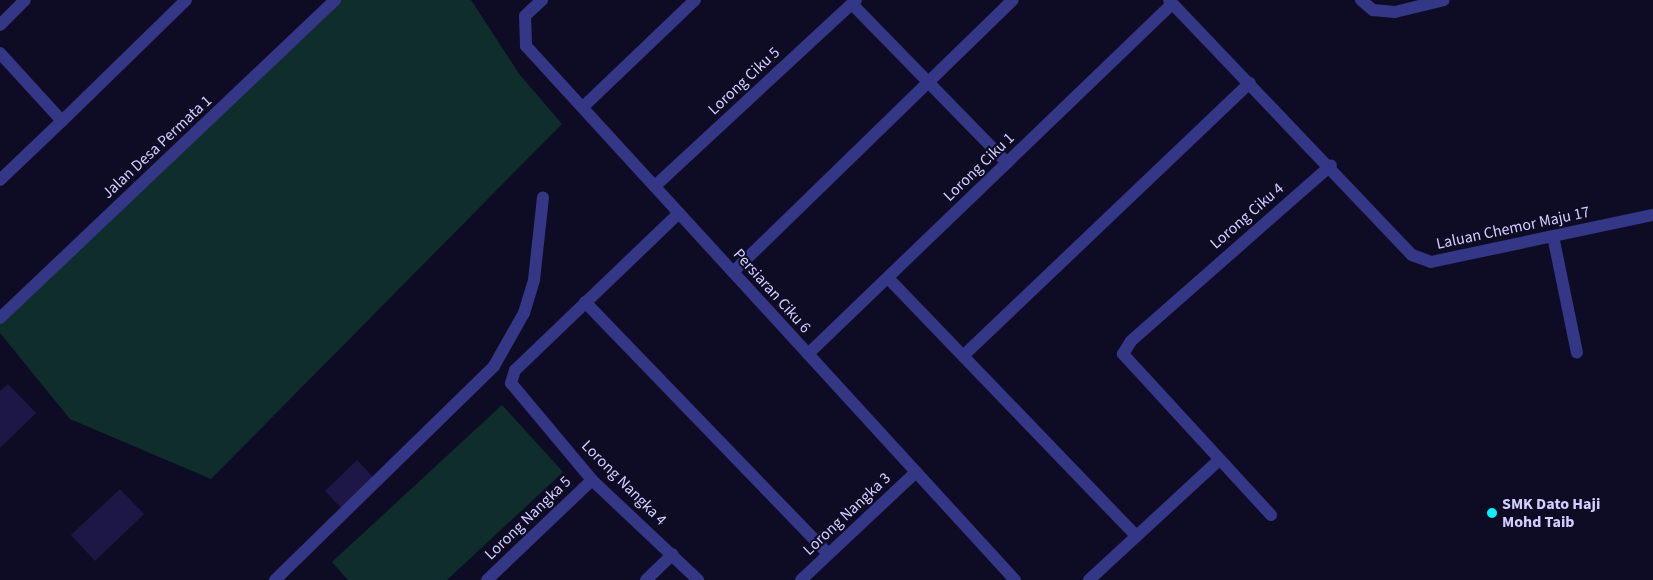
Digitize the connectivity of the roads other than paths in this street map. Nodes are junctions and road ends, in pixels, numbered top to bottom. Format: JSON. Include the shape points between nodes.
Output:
{"nodes":[{"id":1,"x":25,"y":0,"type":"edge"},
{"id":2,"x":186,"y":0,"type":"edge"},
{"id":3,"x":336,"y":0,"type":"edge"},
{"id":4,"x":542,"y":0,"type":"edge"},
{"id":5,"x":695,"y":0,"type":"edge"},
{"id":6,"x":1012,"y":0,"type":"edge"},
{"id":7,"x":1361,"y":0,"type":"edge"},
{"id":8,"x":1444,"y":0,"type":"edge"},
{"id":9,"x":854,"y":2,"type":"edge"},
{"id":10,"x":1170,"y":2,"type":"edge"},
{"id":11,"x":0,"y":25,"type":"edge"},
{"id":12,"x":0,"y":53,"type":"edge"},
{"id":13,"x":928,"y":82,"type":"junction"},
{"id":14,"x":1250,"y":83,"type":"junction"},
{"id":15,"x":582,"y":107,"type":"junction"},
{"id":16,"x":62,"y":122,"type":"junction"},
{"id":17,"x":1007,"y":163,"type":"junction"},
{"id":18,"x":1331,"y":165,"type":"junction"},
{"id":19,"x":0,"y":180,"type":"edge"},
{"id":20,"x":655,"y":186,"type":"junction"},
{"id":21,"x":543,"y":197,"type":"dead end"},
{"id":22,"x":679,"y":213,"type":"junction"},
{"id":23,"x":1653,"y":215,"type":"edge"},
{"id":24,"x":1553,"y":236,"type":"junction"},
{"id":25,"x":733,"y":272,"type":"junction"},
{"id":26,"x":888,"y":278,"type":"junction"},
{"id":27,"x":585,"y":302,"type":"junction"},
{"id":28,"x":0,"y":318,"type":"edge"},
{"id":29,"x":1577,"y":353,"type":"dead end"},
{"id":30,"x":808,"y":354,"type":"junction"},
{"id":31,"x":963,"y":356,"type":"junction"},
{"id":32,"x":1219,"y":460,"type":"junction"},
{"id":33,"x":916,"y":472,"type":"junction"},
{"id":34,"x":592,"y":480,"type":"junction"},
{"id":35,"x":1271,"y":514,"type":"dead end"},
{"id":36,"x":1136,"y":536,"type":"junction"},
{"id":37,"x":673,"y":554,"type":"junction"},
{"id":38,"x":828,"y":554,"type":"junction"},
{"id":39,"x":275,"y":580,"type":"edge"},
{"id":40,"x":487,"y":580,"type":"edge"},
{"id":41,"x":646,"y":580,"type":"edge"},
{"id":42,"x":698,"y":580,"type":"edge"},
{"id":43,"x":801,"y":580,"type":"edge"},
{"id":44,"x":1015,"y":580,"type":"edge"},
{"id":45,"x":1088,"y":580,"type":"edge"}],
"edges":[{"from":1,"to":11,"type":"street"},
{"from":2,"to":16,"type":"street"},
{"from":3,"to":28,"type":"street","name":"Jalan Desa Permata 1"},
{"from":4,"to":15,"type":"street","name":"Persiaran Ciku 6","via":[[525,16],[526,46]]},
{"from":5,"to":15,"type":"street"},
{"from":6,"to":13,"type":"street"},
{"from":7,"to":8,"type":"street","via":[[1373,10],[1395,12]]},
{"from":9,"to":13,"type":"street"},
{"from":9,"to":20,"type":"street","name":"Lorong Ciku 5"},
{"from":10,"to":14,"type":"street"},
{"from":10,"to":17,"type":"street","name":"Lorong Ciku 1"},
{"from":12,"to":16,"type":"street"},
{"from":13,"to":17,"type":"street"},
{"from":13,"to":25,"type":"street"},
{"from":14,"to":18,"type":"street"},
{"from":14,"to":31,"type":"street"},
{"from":15,"to":20,"type":"street","name":"Persiaran Ciku 6"},
{"from":16,"to":19,"type":"street"},
{"from":17,"to":26,"type":"street","name":"Lorong Ciku 1"},
{"from":18,"to":24,"type":"street","name":"Laluan Chemor Maju 17","via":[[1412,254],[1431,262]]},
{"from":18,"to":32,"type":"street","name":"Lorong Ciku 4","via":[[1131,341],[1123,354]]},
{"from":20,"to":22,"type":"street","name":"Persiaran Ciku 6"},
{"from":21,"to":39,"type":"street","via":[[534,280],[524,313],[494,366]]},
{"from":22,"to":25,"type":"street","name":"Persiaran Ciku 6"},
{"from":22,"to":27,"type":"street"},
{"from":23,"to":24,"type":"street","name":"Laluan Chemor Maju 17"},
{"from":24,"to":29,"type":"street"},
{"from":25,"to":30,"type":"street","name":"Persiaran Ciku 6"},
{"from":26,"to":30,"type":"street","name":"Lorong Ciku 1"},
{"from":26,"to":31,"type":"street"},
{"from":27,"to":34,"type":"street","name":"Lorong Nangka 4","via":[[515,370],[511,383]]},
{"from":27,"to":38,"type":"street"},
{"from":30,"to":33,"type":"street","name":"Persiaran Ciku 6"},
{"from":31,"to":36,"type":"street"},
{"from":32,"to":35,"type":"street"},
{"from":32,"to":36,"type":"street"},
{"from":33,"to":38,"type":"street","name":"Lorong Nangka 3"},
{"from":33,"to":44,"type":"street","name":"Persiaran Ciku 6"},
{"from":34,"to":37,"type":"street","name":"Lorong Nangka 4"},
{"from":34,"to":40,"type":"street","name":"Lorong Nangka 5"},
{"from":36,"to":45,"type":"street"},
{"from":37,"to":41,"type":"street"},
{"from":37,"to":42,"type":"street","name":"Lorong Nangka 4"},
{"from":38,"to":43,"type":"street","name":"Lorong Nangka 3"}]}
